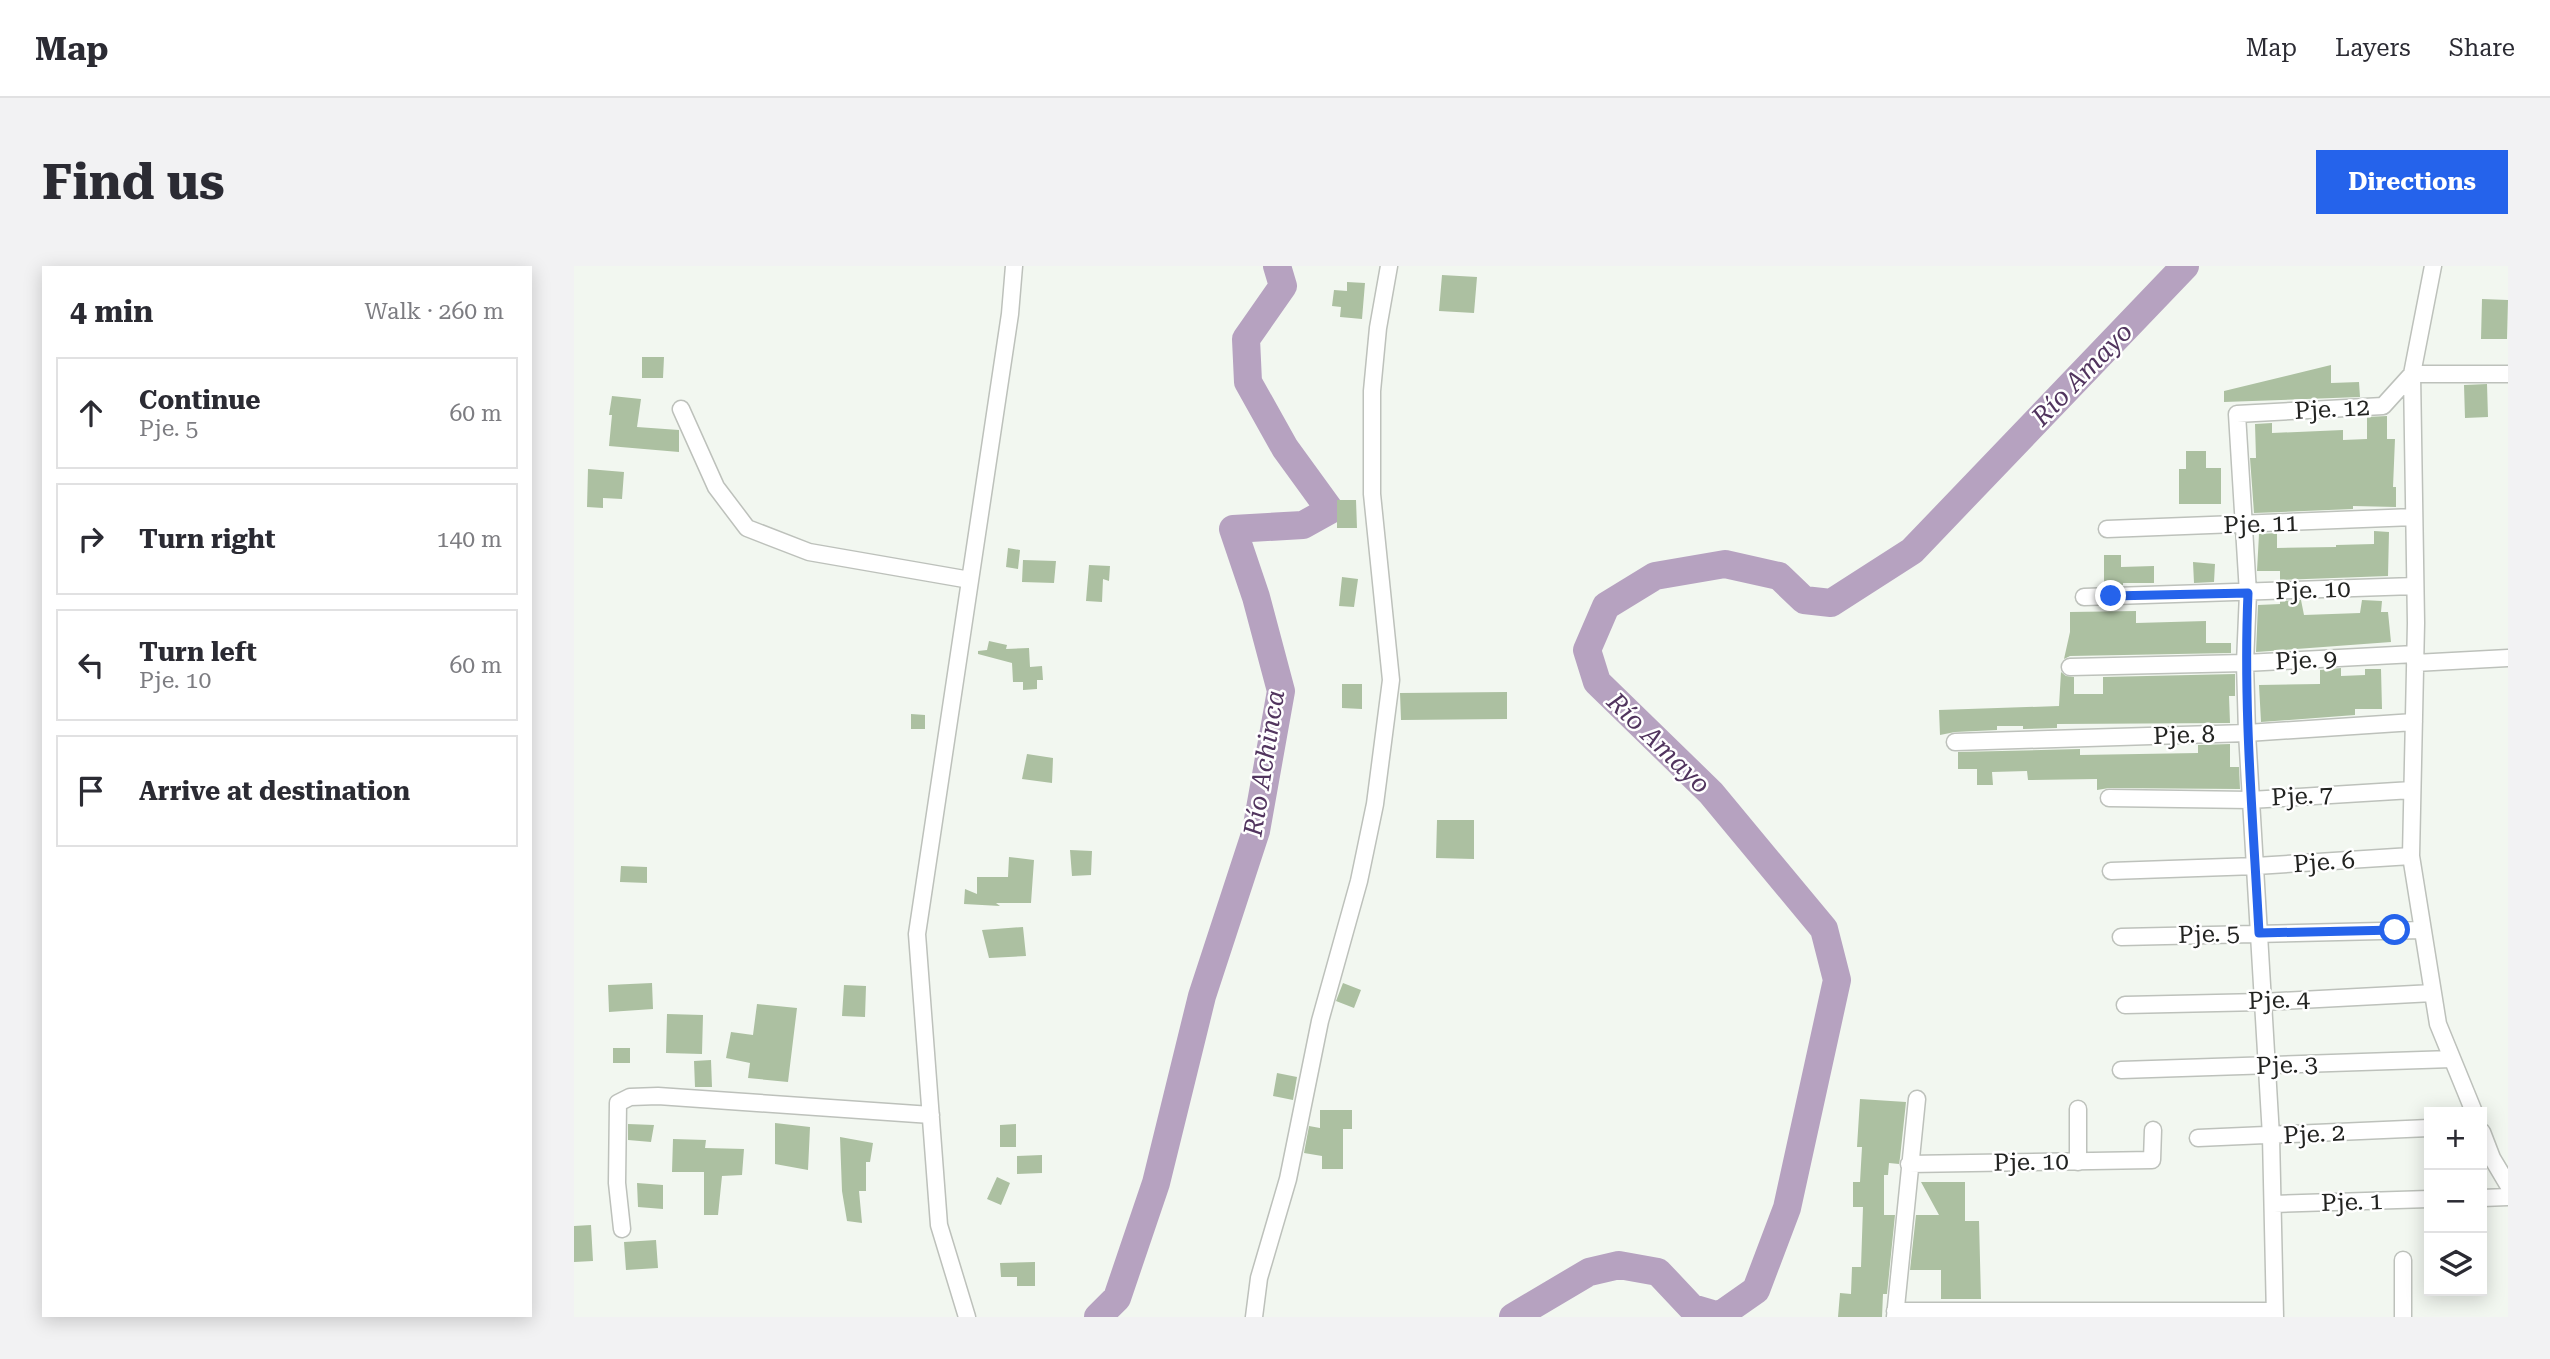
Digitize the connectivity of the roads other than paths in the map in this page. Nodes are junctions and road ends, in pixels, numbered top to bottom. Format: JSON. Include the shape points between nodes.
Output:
{"nodes":[{"id":1,"x":1014,"y":266,"type":"edge"},
{"id":2,"x":1389,"y":266,"type":"edge"},
{"id":3,"x":2433,"y":266,"type":"edge"},
{"id":4,"x":2412,"y":374,"type":"junction"},
{"id":5,"x":2508,"y":374,"type":"edge"},
{"id":6,"x":681,"y":409,"type":"dead end"},
{"id":7,"x":2414,"y":517,"type":"junction"},
{"id":8,"x":2245,"y":525,"type":"junction"},
{"id":9,"x":2107,"y":529,"type":"dead end"},
{"id":10,"x":970,"y":580,"type":"junction"},
{"id":11,"x":2415,"y":586,"type":"junction"},
{"id":12,"x":2248,"y":593,"type":"junction"},
{"id":13,"x":2084,"y":597,"type":"dead end"},
{"id":14,"x":2415,"y":658,"type":"junction"},
{"id":15,"x":2508,"y":658,"type":"edge"},
{"id":16,"x":2245,"y":663,"type":"junction"},
{"id":17,"x":2070,"y":667,"type":"dead end"},
{"id":18,"x":2414,"y":722,"type":"junction"},
{"id":19,"x":2247,"y":733,"type":"junction"},
{"id":20,"x":1955,"y":742,"type":"dead end"},
{"id":21,"x":2412,"y":790,"type":"junction"},
{"id":22,"x":2109,"y":798,"type":"dead end"},
{"id":23,"x":2250,"y":800,"type":"junction"},
{"id":24,"x":2411,"y":856,"type":"junction"},
{"id":25,"x":2256,"y":866,"type":"junction"},
{"id":26,"x":2111,"y":871,"type":"dead end"},
{"id":27,"x":2423,"y":930,"type":"junction"},
{"id":28,"x":2259,"y":933,"type":"junction"},
{"id":29,"x":2121,"y":937,"type":"dead end"},
{"id":30,"x":2433,"y":993,"type":"junction"},
{"id":31,"x":2262,"y":1002,"type":"junction"},
{"id":32,"x":2125,"y":1005,"type":"dead end"},
{"id":33,"x":2452,"y":1059,"type":"junction"},
{"id":34,"x":2266,"y":1065,"type":"junction"},
{"id":35,"x":2121,"y":1070,"type":"dead end"},
{"id":36,"x":1917,"y":1099,"type":"dead end"},
{"id":37,"x":2472,"y":1107,"type":"edge"},
{"id":38,"x":2078,"y":1109,"type":"dead end"},
{"id":39,"x":931,"y":1115,"type":"junction"},
{"id":40,"x":2424,"y":1128,"type":"edge"},
{"id":41,"x":2153,"y":1130,"type":"dead end"},
{"id":42,"x":2271,"y":1136,"type":"junction"},
{"id":43,"x":2198,"y":1138,"type":"dead end"},
{"id":44,"x":2487,"y":1145,"type":"edge"},
{"id":45,"x":2078,"y":1162,"type":"junction"},
{"id":46,"x":1909,"y":1164,"type":"junction"},
{"id":47,"x":2508,"y":1185,"type":"edge"},
{"id":48,"x":2508,"y":1197,"type":"edge"},
{"id":49,"x":2487,"y":1198,"type":"edge"},
{"id":50,"x":2424,"y":1199,"type":"edge"},
{"id":51,"x":2274,"y":1204,"type":"junction"},
{"id":52,"x":622,"y":1229,"type":"dead end"},
{"id":53,"x":2403,"y":1261,"type":"dead end"},
{"id":54,"x":1895,"y":1314,"type":"edge"},
{"id":55,"x":2275,"y":1314,"type":"edge"},
{"id":56,"x":967,"y":1317,"type":"edge"},
{"id":57,"x":1254,"y":1317,"type":"edge"},
{"id":58,"x":2403,"y":1317,"type":"edge"}],
"edges":[{"from":1,"to":10,"type":"street"},
{"from":2,"to":57,"type":"street","via":[[1372,391],[1373,494],[1391,680],[1360,881],[1320,1021],[1288,1179],[1259,1278]]},
{"from":3,"to":4,"type":"street"},
{"from":4,"to":5,"type":"street"},
{"from":4,"to":7,"type":"street"},
{"from":4,"to":8,"type":"street","name":"Pje. 12","via":[[2382,406],[2237,414]]},
{"from":6,"to":10,"type":"street","via":[[716,487],[747,528],[809,552]]},
{"from":7,"to":8,"type":"street","name":"Pje. 11"},
{"from":7,"to":11,"type":"street"},
{"from":8,"to":9,"type":"street","name":"Pje. 11"},
{"from":8,"to":12,"type":"street"},
{"from":10,"to":39,"type":"street","via":[[917,934]]},
{"from":11,"to":12,"type":"street","name":"Pje. 10"},
{"from":11,"to":14,"type":"street"},
{"from":12,"to":13,"type":"street","name":"Pje. 10"},
{"from":12,"to":16,"type":"street"},
{"from":14,"to":15,"type":"street","name":"Pje. 9"},
{"from":14,"to":16,"type":"street","name":"Pje. 9"},
{"from":14,"to":18,"type":"street"},
{"from":16,"to":17,"type":"street","name":"Pje. 9"},
{"from":16,"to":19,"type":"street"},
{"from":18,"to":19,"type":"street","name":"Pje. 8"},
{"from":18,"to":21,"type":"street"},
{"from":19,"to":20,"type":"street","name":"Pje. 8"},
{"from":19,"to":23,"type":"street"},
{"from":21,"to":23,"type":"street","name":"Pje. 7"},
{"from":21,"to":24,"type":"street"},
{"from":22,"to":23,"type":"street","name":"Pje. 7"},
{"from":23,"to":25,"type":"street"},
{"from":24,"to":25,"type":"street","name":"Pje. 6"},
{"from":24,"to":27,"type":"street"},
{"from":25,"to":26,"type":"street","name":"Pje. 6"},
{"from":25,"to":28,"type":"street"},
{"from":27,"to":28,"type":"street","name":"Pje. 5"},
{"from":27,"to":30,"type":"street"},
{"from":28,"to":29,"type":"street","name":"Pje. 5"},
{"from":28,"to":31,"type":"street"},
{"from":30,"to":31,"type":"street","name":"Pje. 4"},
{"from":30,"to":33,"type":"street","via":[[2438,1024]]},
{"from":31,"to":32,"type":"street","name":"Pje. 4"},
{"from":31,"to":34,"type":"street"},
{"from":33,"to":34,"type":"street","name":"Pje. 3"},
{"from":33,"to":37,"type":"street"},
{"from":34,"to":35,"type":"street","name":"Pje. 3"},
{"from":34,"to":42,"type":"street"},
{"from":36,"to":46,"type":"street"},
{"from":38,"to":45,"type":"street"},
{"from":39,"to":52,"type":"street","via":[[630,1097],[618,1103],[617,1183]]},
{"from":39,"to":56,"type":"street","via":[[939,1224]]},
{"from":40,"to":42,"type":"street","name":"Pje. 2"},
{"from":41,"to":45,"type":"street","name":"Pje. 10","via":[[2152,1160]]},
{"from":42,"to":43,"type":"street","name":"Pje. 2"},
{"from":42,"to":51,"type":"street"},
{"from":44,"to":47,"type":"street"},
{"from":45,"to":46,"type":"street","name":"Pje. 10"},
{"from":46,"to":54,"type":"street"},
{"from":48,"to":49,"type":"street"},
{"from":50,"to":51,"type":"street","name":"Pje. 1"},
{"from":51,"to":55,"type":"street"},
{"from":53,"to":58,"type":"street"},
{"from":54,"to":55,"type":"street"}]}
